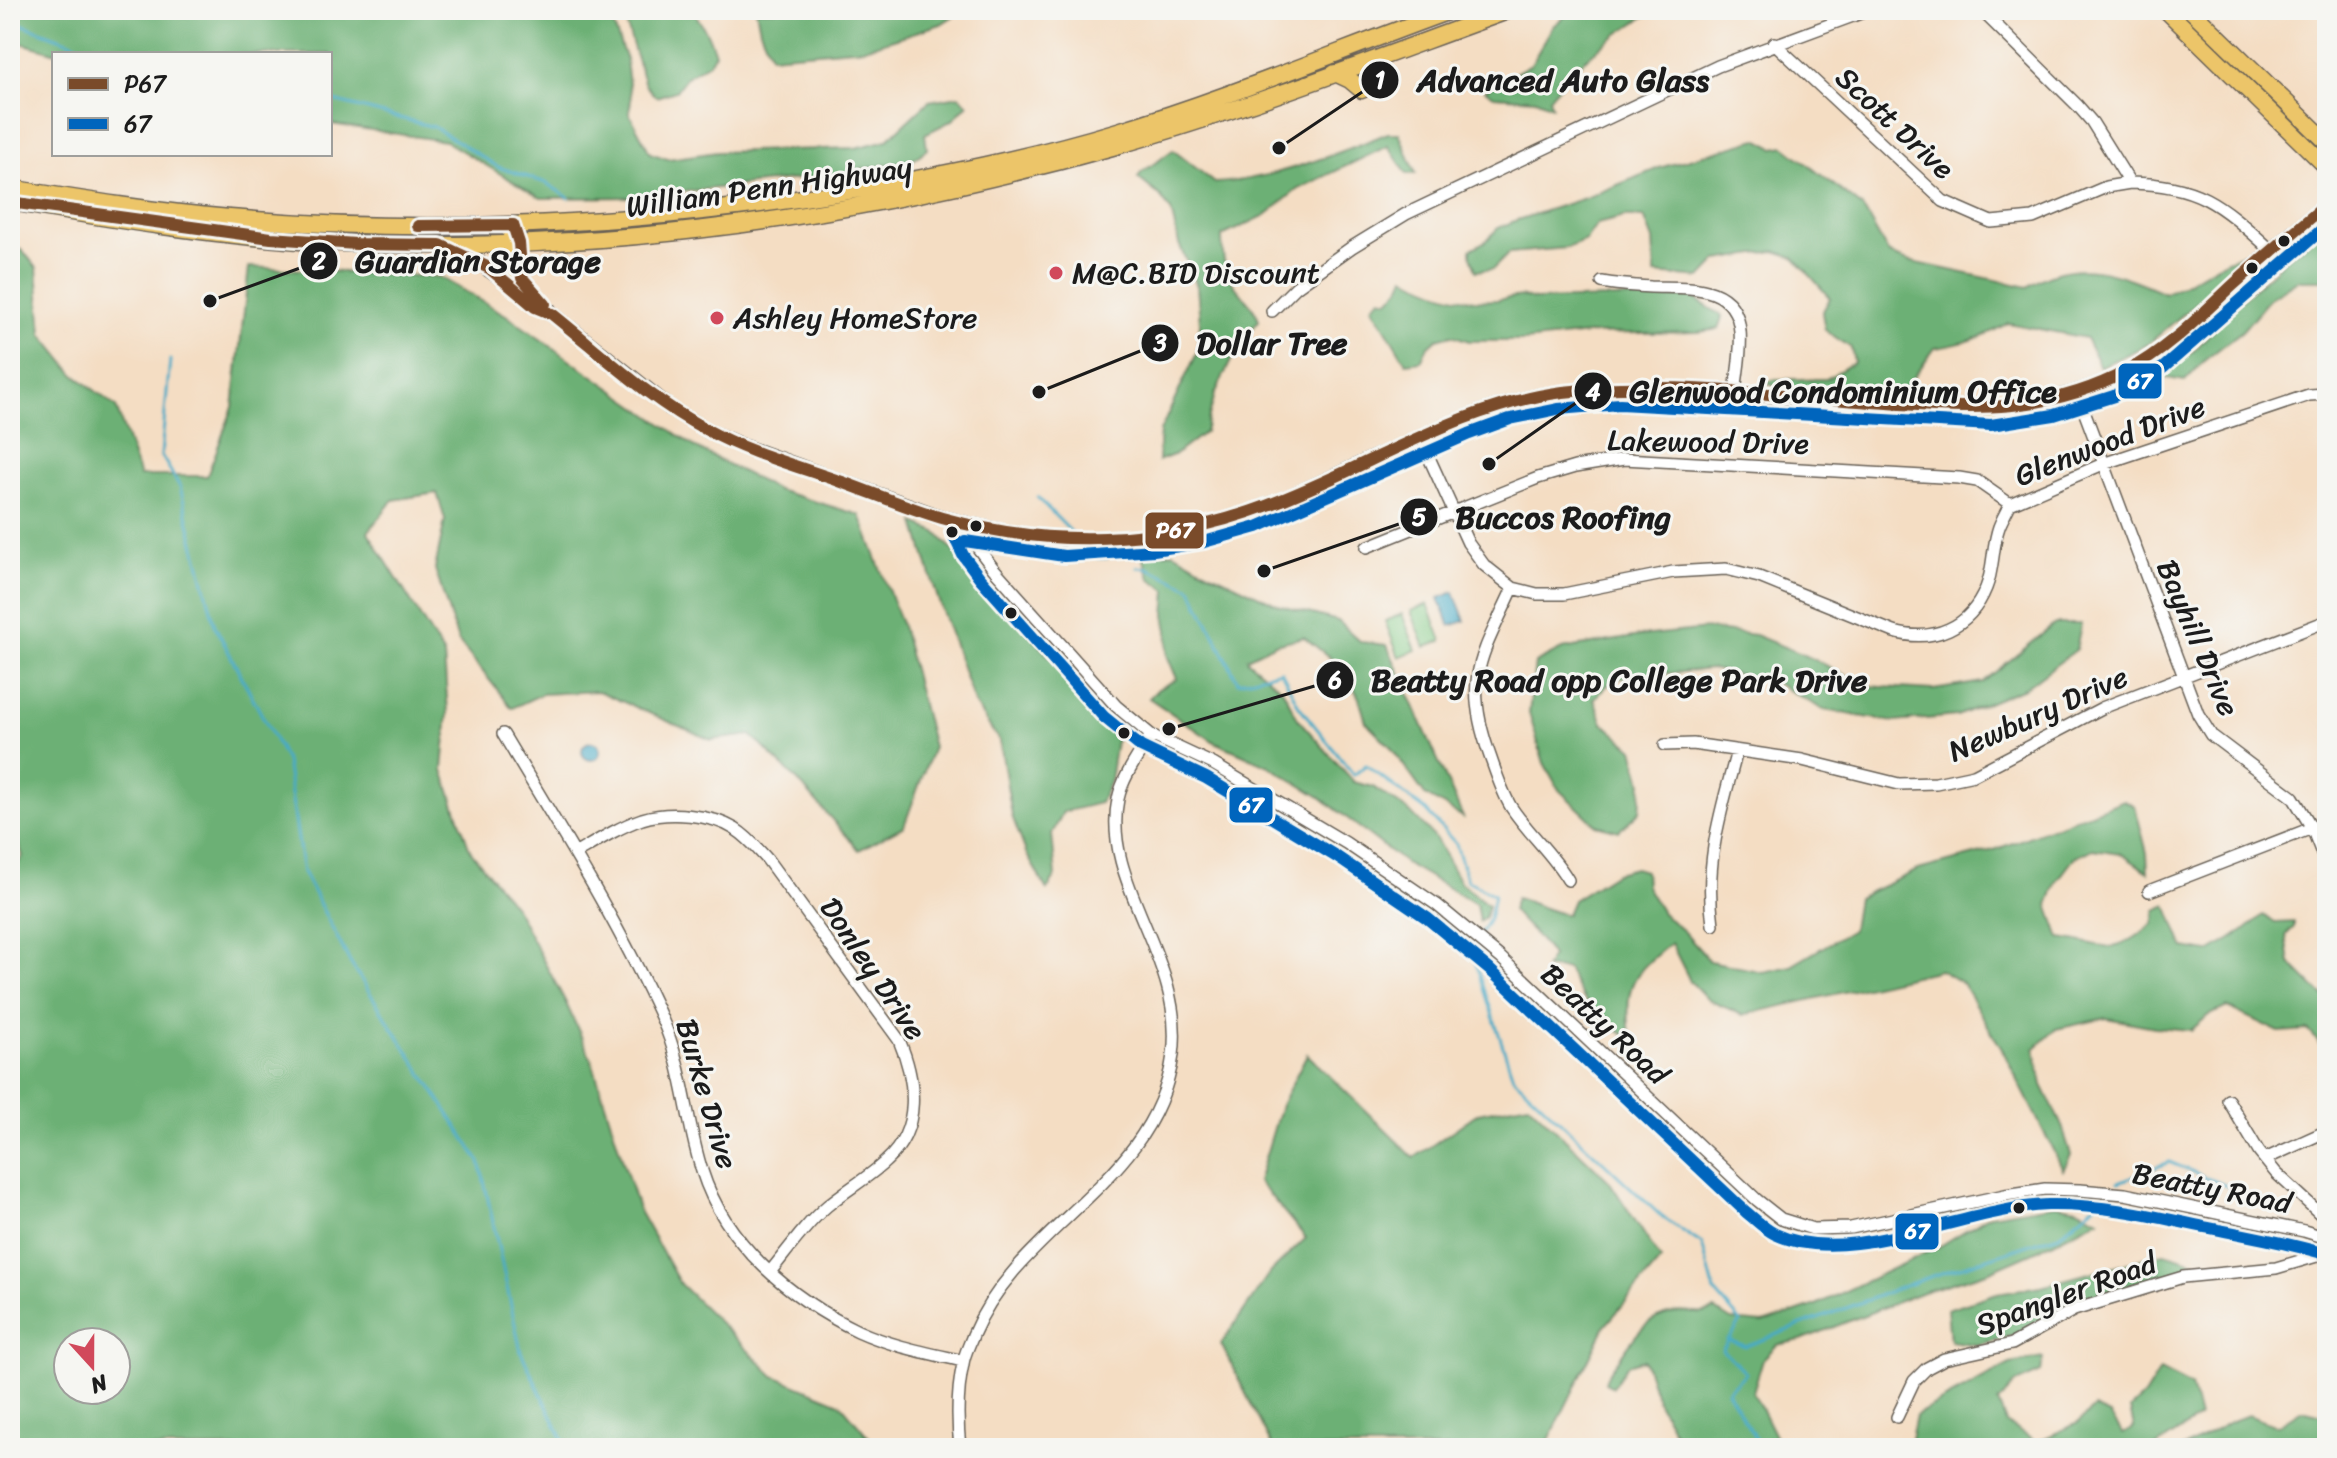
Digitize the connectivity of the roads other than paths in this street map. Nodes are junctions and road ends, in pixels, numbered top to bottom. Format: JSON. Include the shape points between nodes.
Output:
{"nodes":[{"id":1,"x":1452,"y":10,"type":"edge"},
{"id":2,"x":1510,"y":10,"type":"edge"},
{"id":3,"x":1869,"y":10,"type":"edge"},
{"id":4,"x":1981,"y":10,"type":"edge"},
{"id":5,"x":2166,"y":10,"type":"edge"},
{"id":6,"x":2191,"y":10,"type":"edge"},
{"id":7,"x":1774,"y":43,"type":"junction"},
{"id":8,"x":1371,"y":60,"type":"junction"},
{"id":9,"x":1335,"y":73,"type":"junction"},
{"id":10,"x":2327,"y":142,"type":"edge"},
{"id":11,"x":2327,"y":167,"type":"edge"},
{"id":12,"x":2130,"y":183,"type":"junction"},
{"id":13,"x":10,"y":188,"type":"edge"},
{"id":14,"x":10,"y":202,"type":"edge"},
{"id":15,"x":2327,"y":204,"type":"edge"},
{"id":16,"x":513,"y":225,"type":"junction"},
{"id":17,"x":513,"y":243,"type":"junction"},
{"id":18,"x":440,"y":245,"type":"junction"},
{"id":19,"x":2271,"y":250,"type":"junction"},
{"id":20,"x":1602,"y":282,"type":"dead end"},
{"id":21,"x":517,"y":290,"type":"junction"},
{"id":22,"x":1272,"y":311,"type":"dead end"},
{"id":23,"x":552,"y":314,"type":"junction"},
{"id":24,"x":2077,"y":392,"type":"junction"},
{"id":25,"x":1735,"y":393,"type":"junction"},
{"id":26,"x":2327,"y":394,"type":"edge"},
{"id":27,"x":1420,"y":438,"type":"junction"},
{"id":28,"x":2103,"y":464,"type":"junction"},
{"id":29,"x":2010,"y":504,"type":"junction"},
{"id":30,"x":1453,"y":513,"type":"junction"},
{"id":31,"x":967,"y":525,"type":"junction"},
{"id":32,"x":1367,"y":547,"type":"dead end"},
{"id":33,"x":1513,"y":588,"type":"junction"},
{"id":34,"x":2327,"y":621,"type":"edge"},
{"id":35,"x":2184,"y":678,"type":"junction"},
{"id":36,"x":503,"y":734,"type":"dead end"},
{"id":37,"x":1151,"y":735,"type":"junction"},
{"id":38,"x":1665,"y":745,"type":"dead end"},
{"id":39,"x":1737,"y":751,"type":"junction"},
{"id":40,"x":2312,"y":828,"type":"junction"},
{"id":41,"x":575,"y":854,"type":"junction"},
{"id":42,"x":2327,"y":866,"type":"edge"},
{"id":43,"x":1568,"y":880,"type":"dead end"},
{"id":44,"x":2149,"y":891,"type":"dead end"},
{"id":45,"x":1713,"y":925,"type":"dead end"},
{"id":46,"x":2228,"y":1100,"type":"dead end"},
{"id":47,"x":2327,"y":1131,"type":"edge"},
{"id":48,"x":2265,"y":1159,"type":"junction"},
{"id":49,"x":2327,"y":1220,"type":"edge"},
{"id":50,"x":2327,"y":1238,"type":"edge"},
{"id":51,"x":2327,"y":1253,"type":"edge"},
{"id":52,"x":770,"y":1272,"type":"junction"},
{"id":53,"x":963,"y":1361,"type":"junction"},
{"id":54,"x":1897,"y":1417,"type":"dead end"},
{"id":55,"x":960,"y":1448,"type":"edge"}],
"edges":[{"from":1,"to":16,"type":"highway","name":"William Penn Highway","via":[[1161,118],[976,168],[742,207]]},
{"from":2,"to":8,"type":"highway","name":"William Penn Highway"},
{"from":3,"to":7,"type":"street"},
{"from":4,"to":12,"type":"street","via":[[2085,114]]},
{"from":5,"to":11,"type":"highway"},
{"from":6,"to":10,"type":"highway"},
{"from":7,"to":12,"type":"street","name":"Scott Drive","via":[[1943,201],[1991,222],[2033,218],[2106,187]]},
{"from":7,"to":22,"type":"street","via":[[1659,92],[1406,214],[1307,279]]},
{"from":8,"to":9,"type":"highway","name":"William Penn Highway"},
{"from":8,"to":9,"type":"highway","via":[[1362,90]]},
{"from":9,"to":17,"type":"highway","name":"William Penn Highway","via":[[1120,145],[893,200],[700,230]]},
{"from":12,"to":19,"type":"street","name":"Scott Drive","via":[[2158,183],[2206,196]]},
{"from":13,"to":16,"type":"highway","name":"William Penn Highway","via":[[275,222]]},
{"from":14,"to":18,"type":"highway","name":"William Penn Highway","via":[[271,238]]},
{"from":15,"to":19,"type":"main road"},
{"from":16,"to":17,"type":"main road"},
{"from":17,"to":18,"type":"highway","name":"William Penn Highway"},
{"from":17,"to":21,"type":"main road","via":[[510,276]]},
{"from":17,"to":23,"type":"main road","via":[[522,278]]},
{"from":18,"to":21,"type":"main road","via":[[476,260]]},
{"from":19,"to":24,"type":"main road","via":[[2174,340],[2142,363]]},
{"from":20,"to":25,"type":"street","via":[[1703,288],[1729,301],[1740,333]]},
{"from":21,"to":23,"type":"main road"},
{"from":23,"to":31,"type":"main road","via":[[670,408],[708,431]]},
{"from":24,"to":25,"type":"main road","via":[[1992,409]]},
{"from":24,"to":28,"type":"street","name":"Bayhill Drive"},
{"from":25,"to":27,"type":"main road","via":[[1620,388],[1556,393],[1506,404]]},
{"from":26,"to":28,"type":"street","name":"Glenwood Drive","via":[[2309,395]]},
{"from":27,"to":30,"type":"street"},
{"from":27,"to":31,"type":"main road","via":[[1251,512],[1189,528],[1065,540]]},
{"from":28,"to":29,"type":"street","name":"Glenwood Drive"},
{"from":28,"to":35,"type":"street","name":"Bayhill Drive"},
{"from":29,"to":30,"type":"street","name":"Lakewood Drive","via":[[1977,481],[1959,478],[1624,459],[1538,478]]},
{"from":29,"to":33,"type":"street","name":"Glenwood Drive","via":[[1976,608],[1934,635],[1915,638],[1894,632],[1759,577],[1726,569],[1673,572],[1564,594]]},
{"from":30,"to":32,"type":"street","name":"Lakewood Drive"},
{"from":30,"to":33,"type":"street","via":[[1484,565]]},
{"from":31,"to":37,"type":"street","name":"Beatty Road","via":[[1004,580],[1116,706]]},
{"from":33,"to":43,"type":"street","via":[[1484,650],[1475,702],[1510,805]]},
{"from":34,"to":35,"type":"street","name":"Newbury Drive"},
{"from":35,"to":39,"type":"street","name":"Newbury Drive","via":[[2102,708],[1974,775],[1936,783],[1899,784],[1802,760]]},
{"from":35,"to":40,"type":"street","name":"Bayhill Drive","via":[[2211,735],[2293,797]]},
{"from":36,"to":41,"type":"street","name":"Burke Drive"},
{"from":37,"to":50,"type":"street","name":"Beatty Road","via":[[1213,764],[1346,843],[1437,905],[1501,958],[1781,1219],[1813,1229],[1851,1228],[2005,1195],[2080,1190],[2125,1194]]},
{"from":37,"to":53,"type":"street","via":[[1128,773],[1115,824],[1117,847],[1172,998],[1175,1022],[1167,1084],[1156,1113],[1124,1163],[1002,1284]]},
{"from":38,"to":39,"type":"street","name":"Newbury Drive"},
{"from":39,"to":45,"type":"street","via":[[1712,847]]},
{"from":40,"to":42,"type":"street","name":"Bayhill Drive"},
{"from":40,"to":44,"type":"street"},
{"from":41,"to":52,"type":"street","name":"Burke Drive","via":[[663,1021],[714,1203],[736,1237]]},
{"from":41,"to":52,"type":"street","name":"Donley Drive","via":[[644,818],[693,816],[733,827],[767,859],[899,1040],[914,1094],[900,1147],[826,1207]]},
{"from":46,"to":48,"type":"street"},
{"from":47,"to":48,"type":"street"},
{"from":48,"to":49,"type":"street"},
{"from":51,"to":54,"type":"street","name":"Spangler Road","via":[[2276,1268],[2183,1277],[2074,1310],[2012,1344],[1944,1359],[1914,1381]]},
{"from":52,"to":53,"type":"street","name":"Burke Drive","via":[[859,1331]]},
{"from":53,"to":55,"type":"street"}]}
